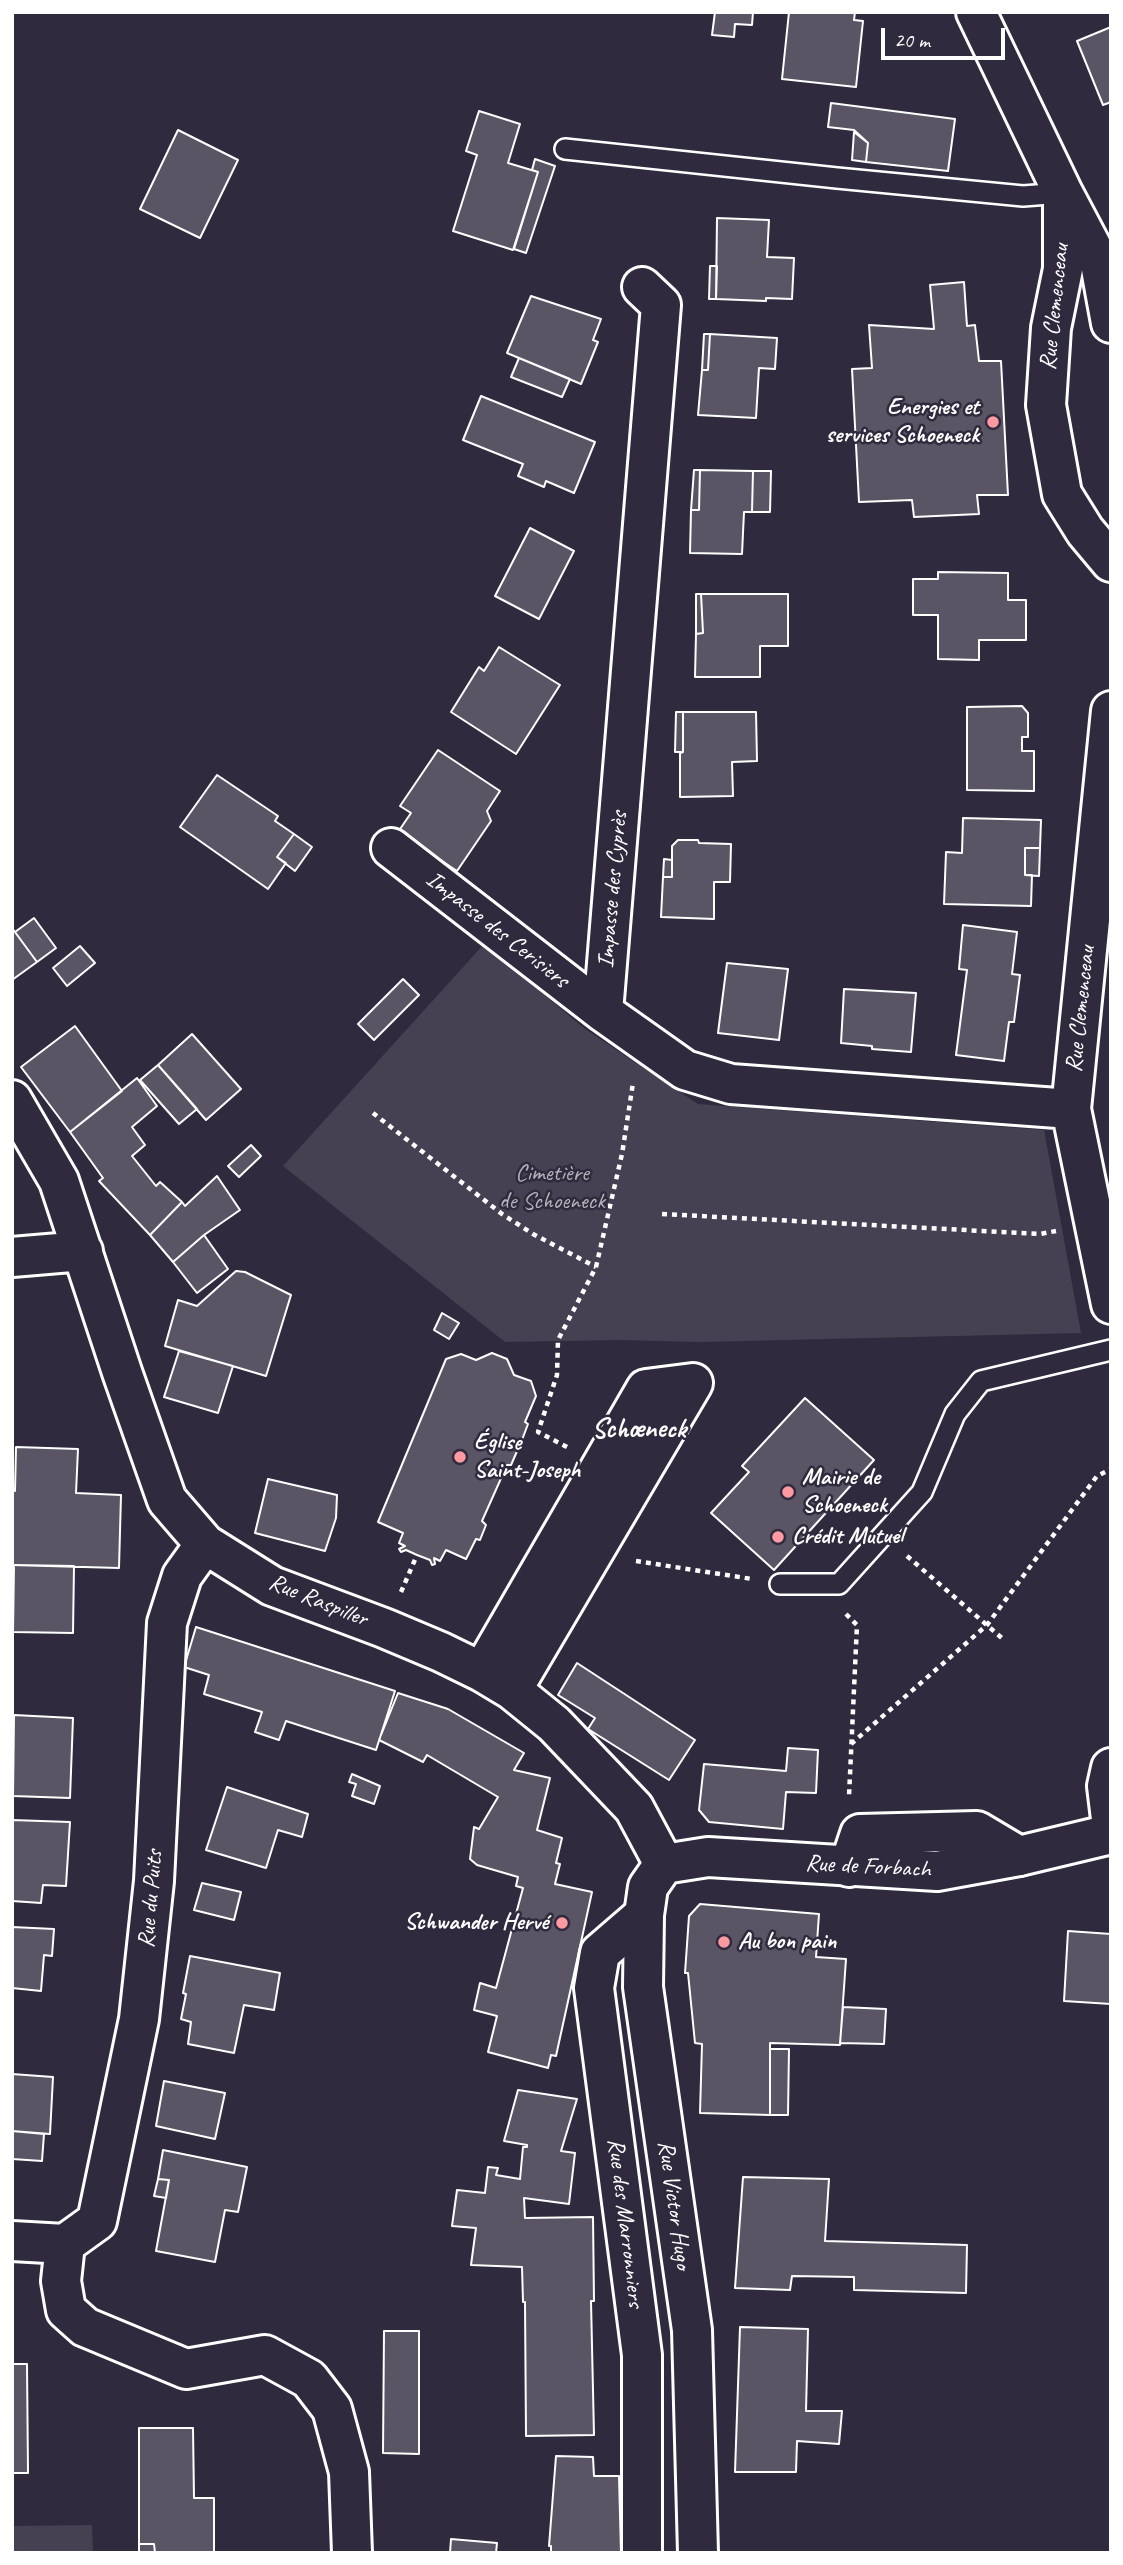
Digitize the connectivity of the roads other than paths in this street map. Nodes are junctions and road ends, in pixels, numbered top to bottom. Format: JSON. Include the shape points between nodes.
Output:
{"nodes":[{"id":1,"x":976,"y":12,"type":"edge"},
{"id":2,"x":565,"y":149,"type":"dead end"},
{"id":3,"x":1063,"y":194,"type":"junction"},
{"id":4,"x":642,"y":287,"type":"dead end"},
{"id":5,"x":1111,"y":323,"type":"edge"},
{"id":6,"x":1111,"y":562,"type":"edge"},
{"id":7,"x":1111,"y":711,"type":"edge"},
{"id":8,"x":391,"y":848,"type":"dead end"},
{"id":9,"x":603,"y":1012,"type":"junction"},
{"id":10,"x":12,"y":1100,"type":"edge"},
{"id":11,"x":1071,"y":1110,"type":"junction"},
{"id":12,"x":83,"y":1251,"type":"junction"},
{"id":13,"x":12,"y":1257,"type":"edge"},
{"id":14,"x":1111,"y":1304,"type":"edge"},
{"id":15,"x":1111,"y":1350,"type":"edge"},
{"id":16,"x":205,"y":1544,"type":"junction"},
{"id":17,"x":780,"y":1584,"type":"road end"},
{"id":18,"x":497,"y":1681,"type":"junction"},
{"id":19,"x":1111,"y":1768,"type":"edge"},
{"id":20,"x":1111,"y":1819,"type":"edge"},
{"id":21,"x":1111,"y":1834,"type":"edge"},
{"id":22,"x":664,"y":1864,"type":"junction"},
{"id":23,"x":644,"y":1915,"type":"junction"},
{"id":24,"x":12,"y":2241,"type":"edge"},
{"id":25,"x":65,"y":2244,"type":"junction"},
{"id":26,"x":352,"y":2553,"type":"edge"},
{"id":27,"x":642,"y":2553,"type":"edge"},
{"id":28,"x":698,"y":2553,"type":"edge"}],
"edges":[{"from":1,"to":3,"type":"street","name":"Rue Clemenceau"},
{"from":2,"to":3,"type":"lane","via":[[1023,196]]},
{"from":3,"to":5,"type":"street","via":[[1100,262]]},
{"from":3,"to":6,"type":"street","name":"Rue Clemenceau","via":[[1063,269],[1051,328],[1046,405],[1062,494]]},
{"from":4,"to":9,"type":"street","name":"Impasse des Cyprès","via":[[661,305]]},
{"from":7,"to":11,"type":"street","name":"Rue Clemenceau"},
{"from":8,"to":9,"type":"street","name":"Impasse des Cerisiers"},
{"from":9,"to":11,"type":"street","via":[[685,1070],[731,1084]]},
{"from":10,"to":12,"type":"street","name":"Rue Raspiller","via":[[59,1181]]},
{"from":11,"to":14,"type":"street","name":"Rue Clemenceau"},
{"from":12,"to":13,"type":"street"},
{"from":12,"to":16,"type":"street","name":"Rue Raspiller","via":[[167,1500]]},
{"from":15,"to":17,"type":"lane","via":[[981,1381],[955,1414],[922,1492],[839,1584]]},
{"from":16,"to":18,"type":"street","name":"Rue Raspiller","via":[[272,1586],[384,1628]]},
{"from":16,"to":25,"type":"street","name":"Rue du Puits","via":[[182,1576],[167,1623],[154,1881],[139,2019],[97,2221]]},
{"from":18,"to":18,"type":"street","via":[[594,1554],[694,1383],[646,1389]]},
{"from":18,"to":22,"type":"street","name":"Rue Raspiller","via":[[554,1724],[634,1808]]},
{"from":19,"to":20,"type":"street","via":[[1107,1786]]},
{"from":21,"to":22,"type":"street","name":"Rue de Forbach","via":[[937,1871],[708,1857]]},
{"from":22,"to":23,"type":"street","name":"Rue Victor Hugo","via":[[648,1887]]},
{"from":23,"to":27,"type":"street","name":"Rue des Marronniers","via":[[600,1953],[594,1988],[642,2355]]},
{"from":23,"to":28,"type":"street","name":"Rue Victor Hugo","via":[[643,1987],[692,2330]]},
{"from":24,"to":25,"type":"street"},
{"from":25,"to":26,"type":"street","via":[[61,2281],[66,2310],[85,2327],[186,2369],[265,2356],[309,2379],[332,2409],[349,2472]]}]}
